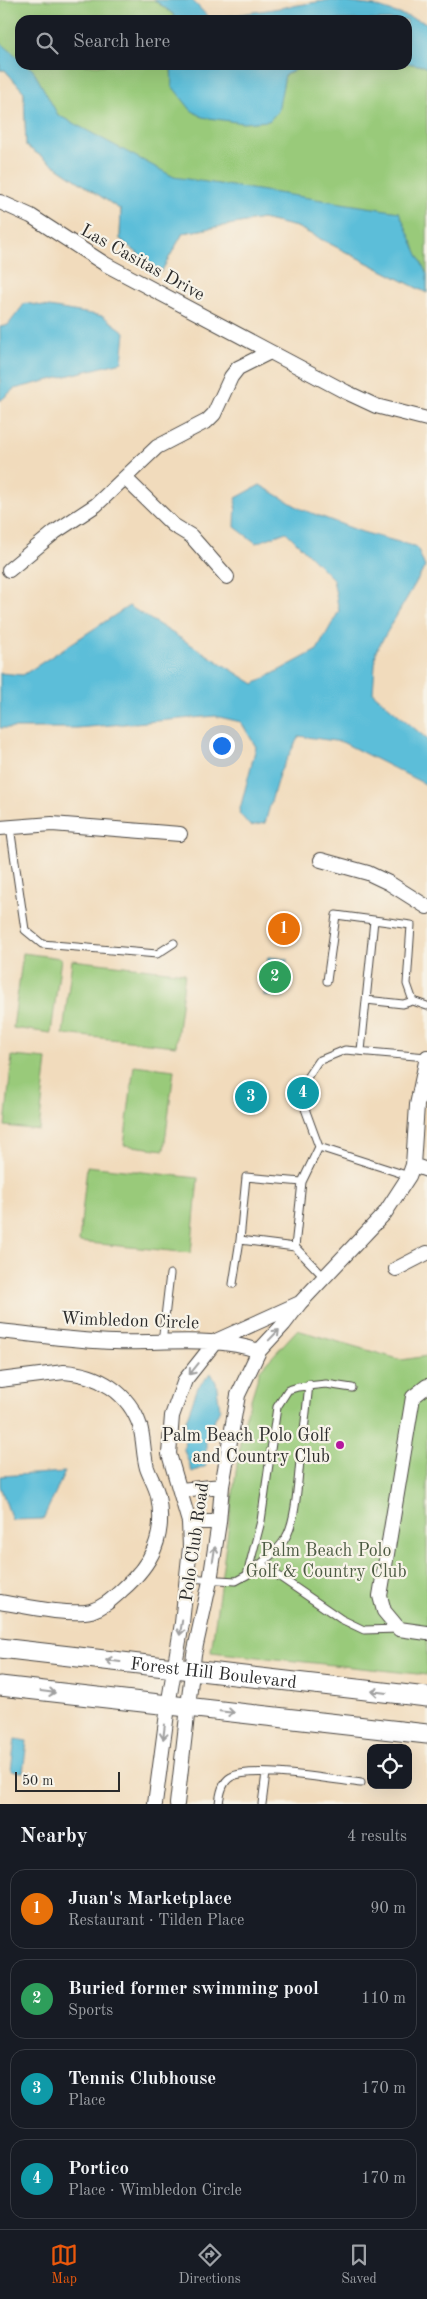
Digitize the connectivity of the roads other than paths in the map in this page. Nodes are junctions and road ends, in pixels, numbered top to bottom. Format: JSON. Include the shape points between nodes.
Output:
{"nodes":[{"id":1,"x":0,"y":202,"type":"edge"},
{"id":2,"x":270,"y":352,"type":"junction"},
{"id":3,"x":427,"y":420,"type":"edge"},
{"id":4,"x":125,"y":478,"type":"junction"},
{"id":5,"x":9,"y":570,"type":"dead end"},
{"id":6,"x":227,"y":577,"type":"dead end"},
{"id":7,"x":5,"y":828,"type":"edge"},
{"id":8,"x":180,"y":834,"type":"dead end"},
{"id":9,"x":321,"y":860,"type":"dead end"},
{"id":10,"x":427,"y":907,"type":"edge"},
{"id":11,"x":374,"y":920,"type":"junction"},
{"id":12,"x":174,"y":943,"type":"dead end"},
{"id":13,"x":327,"y":981,"type":"dead end"},
{"id":14,"x":366,"y":1000,"type":"junction"},
{"id":15,"x":413,"y":1001,"type":"junction"},
{"id":16,"x":427,"y":1006,"type":"edge"},
{"id":17,"x":360,"y":1051,"type":"junction"},
{"id":18,"x":427,"y":1057,"type":"edge"},
{"id":19,"x":306,"y":1079,"type":"dead end"},
{"id":20,"x":304,"y":1106,"type":"dead end"},
{"id":21,"x":319,"y":1147,"type":"junction"},
{"id":22,"x":411,"y":1170,"type":"junction"},
{"id":23,"x":427,"y":1170,"type":"edge"},
{"id":24,"x":302,"y":1182,"type":"junction"},
{"id":25,"x":240,"y":1240,"type":"junction"},
{"id":26,"x":295,"y":1247,"type":"junction"},
{"id":27,"x":427,"y":1253,"type":"edge"},
{"id":28,"x":396,"y":1269,"type":"dead end"},
{"id":29,"x":170,"y":1274,"type":"dead end"},
{"id":30,"x":325,"y":1278,"type":"junction"},
{"id":31,"x":233,"y":1284,"type":"dead end"},
{"id":32,"x":300,"y":1303,"type":"junction"},
{"id":33,"x":0,"y":1331,"type":"edge"},
{"id":34,"x":216,"y":1341,"type":"junction"},
{"id":35,"x":162,"y":1343,"type":"junction"},
{"id":36,"x":259,"y":1350,"type":"junction"},
{"id":37,"x":0,"y":1380,"type":"edge"},
{"id":38,"x":310,"y":1384,"type":"junction"},
{"id":39,"x":427,"y":1386,"type":"edge"},
{"id":40,"x":352,"y":1388,"type":"dead end"},
{"id":41,"x":304,"y":1431,"type":"dead end"},
{"id":42,"x":300,"y":1452,"type":"dead end"},
{"id":43,"x":222,"y":1486,"type":"junction"},
{"id":44,"x":180,"y":1490,"type":"junction"},
{"id":45,"x":189,"y":1522,"type":"junction"},
{"id":46,"x":219,"y":1522,"type":"junction"},
{"id":47,"x":261,"y":1564,"type":"junction"},
{"id":48,"x":247,"y":1575,"type":"junction"},
{"id":49,"x":186,"y":1578,"type":"junction"},
{"id":50,"x":210,"y":1581,"type":"junction"},
{"id":51,"x":0,"y":1602,"type":"edge"},
{"id":52,"x":399,"y":1629,"type":"junction"},
{"id":53,"x":427,"y":1633,"type":"edge"},
{"id":54,"x":0,"y":1648,"type":"edge"},
{"id":55,"x":182,"y":1677,"type":"junction"},
{"id":56,"x":0,"y":1686,"type":"edge"},
{"id":57,"x":427,"y":1697,"type":"edge"},
{"id":58,"x":168,"y":1706,"type":"junction"},
{"id":59,"x":189,"y":1708,"type":"junction"},
{"id":60,"x":427,"y":1734,"type":"edge"},
{"id":61,"x":266,"y":1773,"type":"junction"},
{"id":62,"x":361,"y":1783,"type":"dead end"},
{"id":63,"x":155,"y":1804,"type":"edge"},
{"id":64,"x":177,"y":1804,"type":"edge"},
{"id":65,"x":219,"y":1804,"type":"edge"},
{"id":66,"x":262,"y":1804,"type":"edge"}],
"edges":[{"from":1,"to":2,"type":"street","name":"Las Casitas Drive","via":[[31,216],[104,264]]},
{"from":2,"to":3,"type":"street","name":"Las Casitas Drive","via":[[376,406]]},
{"from":2,"to":4,"type":"street","via":[[238,368],[207,422],[157,447]]},
{"from":4,"to":5,"type":"street","via":[[96,505],[55,532]]},
{"from":4,"to":6,"type":"street","via":[[165,518],[191,536]]},
{"from":7,"to":8,"type":"street","via":[[52,824]]},
{"from":7,"to":12,"type":"lane","via":[[25,930],[42,944],[157,954]]},
{"from":9,"to":10,"type":"street","via":[[389,883]]},
{"from":11,"to":13,"type":"lane","via":[[336,915]]},
{"from":11,"to":14,"type":"lane"},
{"from":11,"to":15,"type":"lane","via":[[411,925],[407,984]]},
{"from":14,"to":15,"type":"lane","via":[[403,1004]]},
{"from":14,"to":17,"type":"lane"},
{"from":15,"to":16,"type":"lane"},
{"from":17,"to":18,"type":"lane"},
{"from":17,"to":19,"type":"lane","via":[[345,1050],[318,1061]]},
{"from":18,"to":22,"type":"street","via":[[417,1105]]},
{"from":20,"to":21,"type":"lane"},
{"from":21,"to":22,"type":"lane"},
{"from":21,"to":24,"type":"lane"},
{"from":22,"to":23,"type":"street"},
{"from":22,"to":30,"type":"street","name":"Polo Club Road","via":[[385,1213]]},
{"from":24,"to":25,"type":"lane","via":[[246,1177]]},
{"from":24,"to":26,"type":"lane"},
{"from":25,"to":26,"type":"lane"},
{"from":25,"to":31,"type":"lane"},
{"from":26,"to":30,"type":"lane"},
{"from":27,"to":28,"type":"street"},
{"from":29,"to":35,"type":"lane"},
{"from":30,"to":32,"type":"street","name":"Polo Club Road"},
{"from":32,"to":34,"type":"street","name":"Polo Club Road"},
{"from":36,"to":32,"type":"street","name":"Polo Club Road","one_way":true},
{"from":33,"to":35,"type":"street","name":"Wimbledon Circle","via":[[92,1342]]},
{"from":34,"to":35,"type":"street","name":"Wimbledon Circle"},
{"from":34,"to":36,"type":"street","name":"Wimbledon Circle"},
{"from":34,"to":44,"type":"street","name":"Polo Club Road","one_way":true,"via":[[185,1380],[172,1416],[169,1454]]},
{"from":36,"to":43,"type":"street","name":"Polo Club Road","via":[[238,1395]]},
{"from":37,"to":51,"type":"street","via":[[74,1373],[94,1378],[119,1394],[131,1407],[140,1425],[146,1466],[158,1496],[160,1517],[155,1548],[145,1567],[131,1583],[98,1609],[78,1613]]},
{"from":38,"to":40,"type":"lane"},
{"from":38,"to":41,"type":"lane"},
{"from":38,"to":48,"type":"lane","via":[[288,1390],[277,1407],[261,1521]]},
{"from":39,"to":52,"type":"street","via":[[413,1397],[380,1596],[384,1611]]},
{"from":42,"to":47,"type":"lane","via":[[288,1535]]},
{"from":43,"to":44,"type":"street"},
{"from":43,"to":46,"type":"street","name":"Polo Club Road"},
{"from":44,"to":45,"type":"street","name":"Polo Club Road"},
{"from":45,"to":46,"type":"street"},
{"from":45,"to":49,"type":"street","name":"Polo Club Road"},
{"from":50,"to":46,"type":"street","name":"Polo Club Road","one_way":true},
{"from":47,"to":48,"type":"lane"},
{"from":47,"to":52,"type":"lane","via":[[364,1630]]},
{"from":48,"to":50,"type":"lane","via":[[236,1581]]},
{"from":49,"to":50,"type":"lane"},
{"from":49,"to":55,"type":"street","name":"Polo Club Road","one_way":true},
{"from":50,"to":55,"type":"street","name":"Polo Club Road"},
{"from":52,"to":53,"type":"street"},
{"from":55,"to":54,"type":"main road","name":"Forest Hill Boulevard","one_way":true},
{"from":57,"to":55,"type":"main road","name":"Forest Hill Boulevard","one_way":true},
{"from":55,"to":58,"type":"street"},
{"from":55,"to":59,"type":"street"},
{"from":56,"to":58,"type":"main road","one_way":true},
{"from":58,"to":59,"type":"main road"},
{"from":58,"to":63,"type":"street","one_way":true},
{"from":59,"to":60,"type":"main road","one_way":true},
{"from":59,"to":64,"type":"street"},
{"from":61,"to":62,"type":"lane"},
{"from":61,"to":65,"type":"lane","via":[[242,1773],[230,1777],[220,1793]]},
{"from":61,"to":66,"type":"lane"}]}
